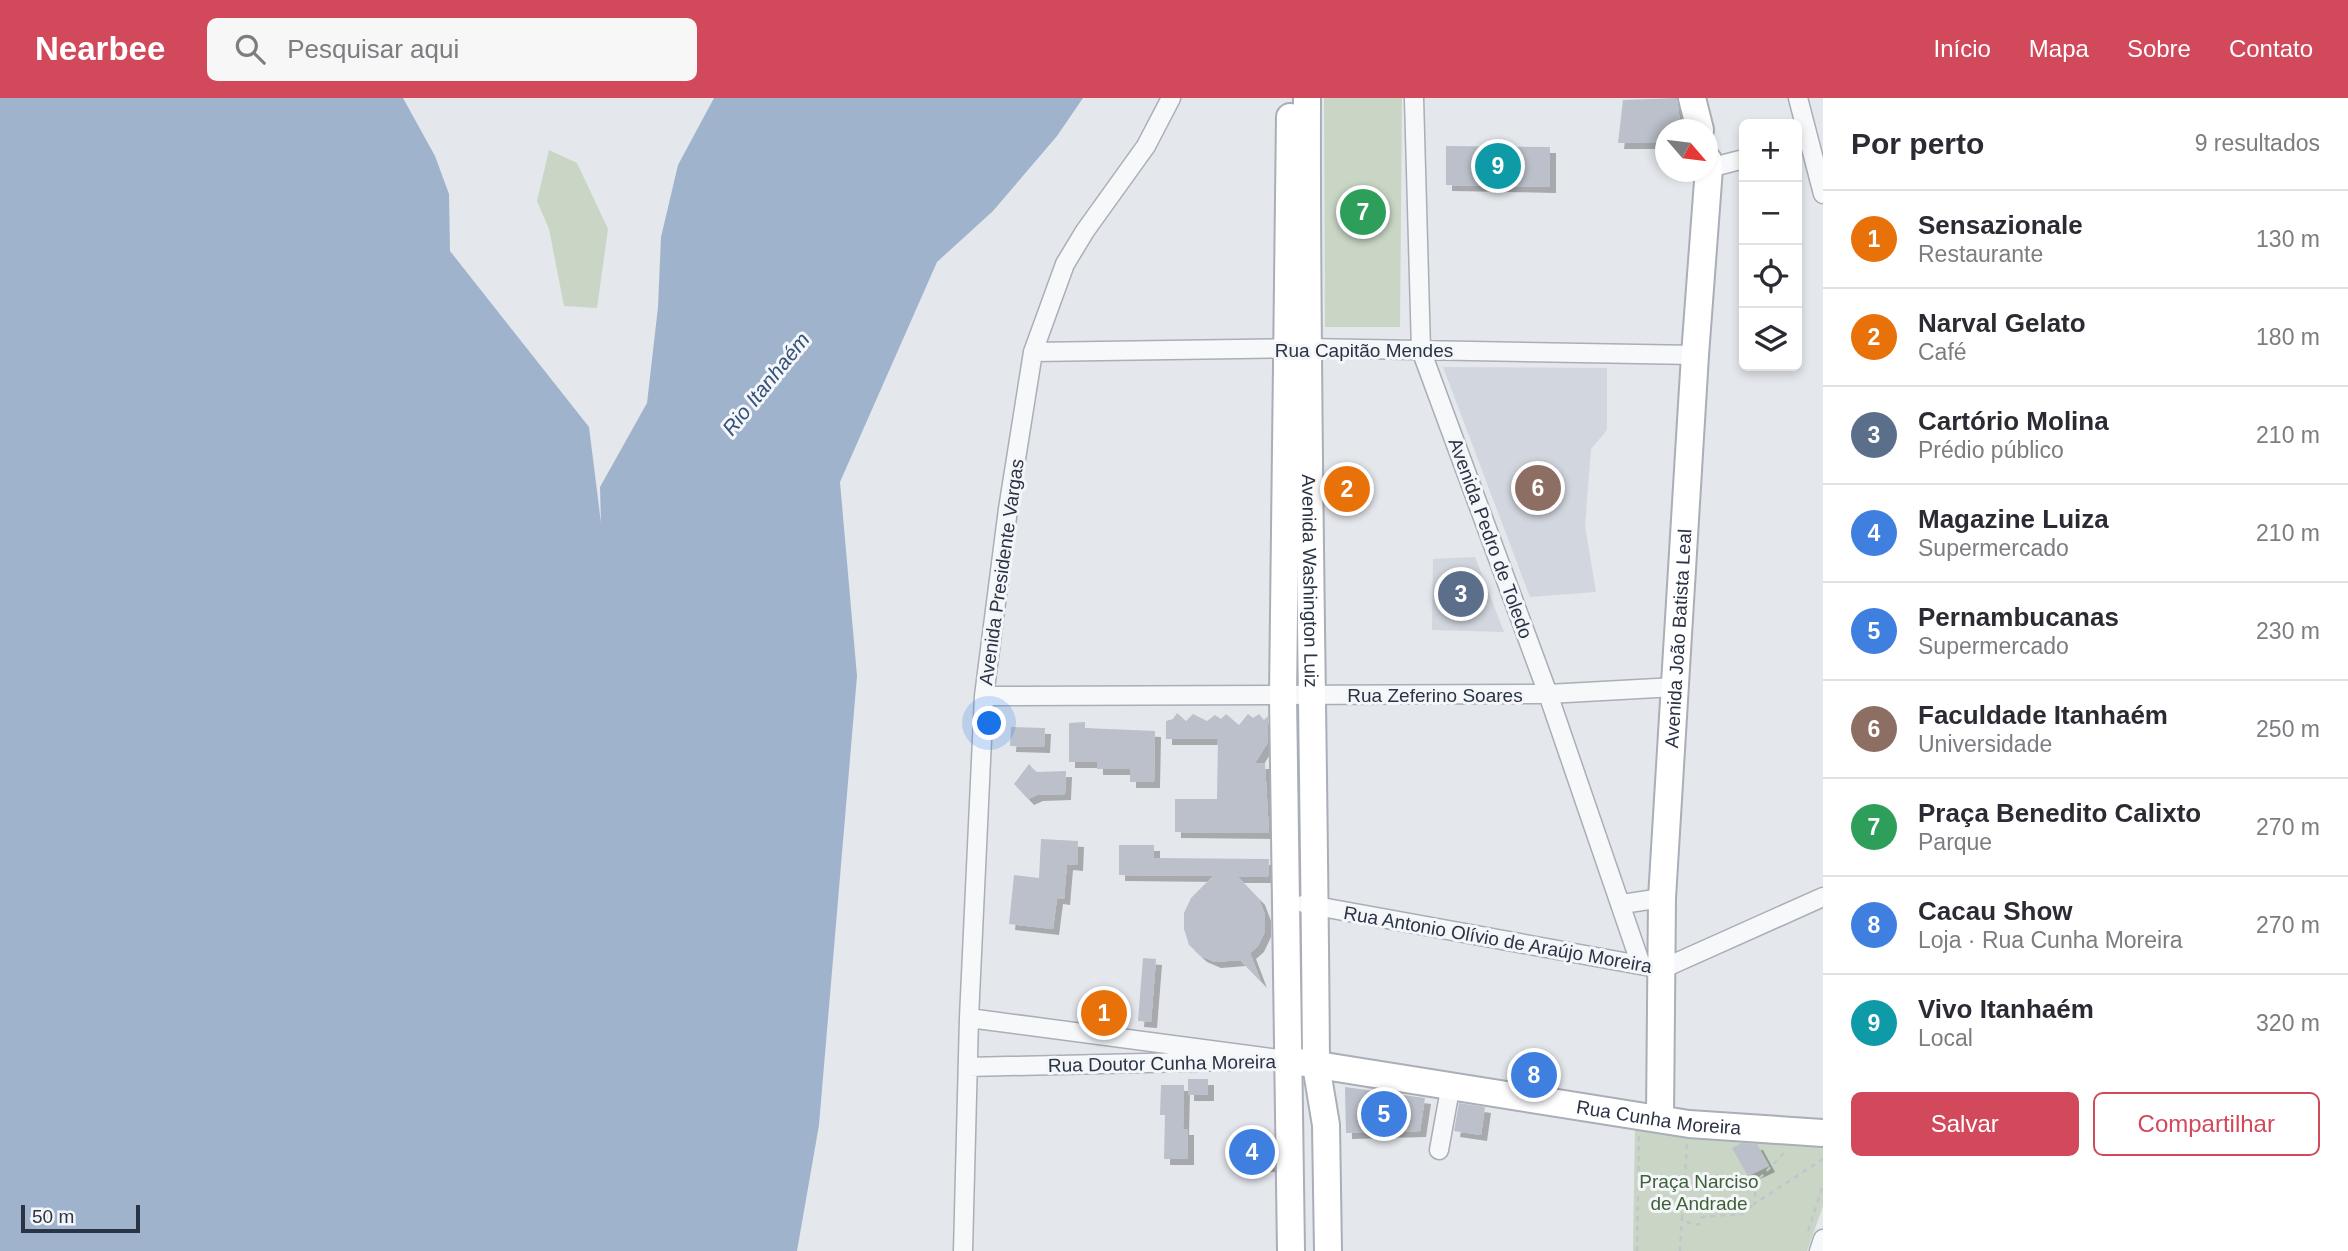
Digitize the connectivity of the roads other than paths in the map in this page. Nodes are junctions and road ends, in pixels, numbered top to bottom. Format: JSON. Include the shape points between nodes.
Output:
{"nodes":[{"id":1,"x":1171,"y":98,"type":"edge"},
{"id":2,"x":1290,"y":98,"type":"edge"},
{"id":3,"x":1307,"y":98,"type":"edge"},
{"id":4,"x":1414,"y":98,"type":"edge"},
{"id":5,"x":1692,"y":98,"type":"edge"},
{"id":6,"x":1798,"y":98,"type":"edge"},
{"id":7,"x":1697,"y":119,"type":"edge"},
{"id":8,"x":1810,"y":141,"type":"edge"},
{"id":9,"x":1739,"y":160,"type":"edge"},
{"id":10,"x":1718,"y":163,"type":"edge"},
{"id":11,"x":1708,"y":182,"type":"edge"},
{"id":12,"x":1823,"y":194,"type":"edge"},
{"id":13,"x":1296,"y":349,"type":"junction"},
{"id":14,"x":1421,"y":350,"type":"junction"},
{"id":15,"x":1033,"y":352,"type":"junction"},
{"id":16,"x":1695,"y":355,"type":"junction"},
{"id":17,"x":1675,"y":688,"type":"junction"},
{"id":18,"x":1548,"y":694,"type":"junction"},
{"id":19,"x":985,"y":696,"type":"junction"},
{"id":20,"x":1283,"y":696,"type":"junction"},
{"id":21,"x":1314,"y":696,"type":"junction"},
{"id":22,"x":1823,"y":897,"type":"edge"},
{"id":23,"x":1662,"y":898,"type":"junction"},
{"id":24,"x":1285,"y":900,"type":"junction"},
{"id":25,"x":1622,"y":904,"type":"junction"},
{"id":26,"x":1315,"y":906,"type":"junction"},
{"id":27,"x":1652,"y":967,"type":"junction"},
{"id":28,"x":969,"y":1018,"type":"junction"},
{"id":29,"x":1287,"y":1060,"type":"junction"},
{"id":30,"x":1315,"y":1065,"type":"junction"},
{"id":31,"x":968,"y":1067,"type":"junction"},
{"id":32,"x":1451,"y":1084,"type":"junction"},
{"id":33,"x":1649,"y":1123,"type":"junction"},
{"id":34,"x":1823,"y":1133,"type":"edge"},
{"id":35,"x":1439,"y":1150,"type":"dead end"},
{"id":36,"x":1823,"y":1239,"type":"edge"},
{"id":37,"x":1812,"y":1245,"type":"edge"},
{"id":38,"x":963,"y":1251,"type":"edge"},
{"id":39,"x":1291,"y":1251,"type":"edge"},
{"id":40,"x":1328,"y":1251,"type":"edge"}],
"edges":[{"from":1,"to":15,"type":"street","name":"Avenida Presidente Vargas","via":[[1146,146],[1065,264]]},
{"from":2,"to":13,"type":"main road","name":"Avenida Washington Luiz"},
{"from":3,"to":13,"type":"main road","name":"Avenida Washington Luiz"},
{"from":4,"to":14,"type":"street","name":"Avenida Pedro de Toledo"},
{"from":5,"to":7,"type":"main road"},
{"from":6,"to":8,"type":"street"},
{"from":8,"to":12,"type":"street"},
{"from":9,"to":10,"type":"street"},
{"from":11,"to":16,"type":"main road","name":"Avenida João Batista Leal"},
{"from":13,"to":14,"type":"street","name":"Rua Capitão Mendes"},
{"from":13,"to":15,"type":"street","name":"Rua Capitão Mendes"},
{"from":13,"to":20,"type":"main road","name":"Avenida Washington Luiz"},
{"from":13,"to":21,"type":"main road","name":"Avenida Washington Luiz"},
{"from":14,"to":16,"type":"street","name":"Rua Capitão Mendes"},
{"from":14,"to":18,"type":"street","name":"Avenida Pedro de Toledo"},
{"from":15,"to":19,"type":"street","name":"Avenida Presidente Vargas"},
{"from":16,"to":17,"type":"main road","name":"Avenida João Batista Leal"},
{"from":17,"to":18,"type":"street","name":"Rua Zeferino Soares"},
{"from":17,"to":23,"type":"main road","name":"Avenida João Batista Leal"},
{"from":18,"to":21,"type":"street","name":"Rua Zeferino Soares"},
{"from":18,"to":25,"type":"street","name":"Avenida Pedro de Toledo"},
{"from":19,"to":20,"type":"street","name":"Rua Zeferino Soares"},
{"from":19,"to":28,"type":"street","name":"Avenida Presidente Vargas"},
{"from":20,"to":21,"type":"street","name":"Rua Zeferino Soares"},
{"from":20,"to":24,"type":"main road","name":"Avenida Washington Luiz"},
{"from":21,"to":26,"type":"main road","name":"Avenida Washington Luiz"},
{"from":22,"to":27,"type":"street","name":"Rua Antonio Olívio de Araújo Moreira"},
{"from":23,"to":25,"type":"street"},
{"from":23,"to":27,"type":"main road","name":"Avenida João Batista Leal"},
{"from":24,"to":26,"type":"street","name":"Rua Antonio Olívio de Araújo Moreira"},
{"from":24,"to":29,"type":"main road","name":"Avenida Washington Luiz"},
{"from":25,"to":27,"type":"street","name":"Avenida Pedro de Toledo"},
{"from":26,"to":27,"type":"street","name":"Rua Antonio Olívio de Araújo Moreira"},
{"from":26,"to":30,"type":"main road","name":"Avenida Washington Luiz"},
{"from":27,"to":33,"type":"main road","name":"Avenida João Batista Leal"},
{"from":28,"to":29,"type":"street","name":"Rua Doutor Cunha Moreira"},
{"from":28,"to":31,"type":"street","name":"Avenida Presidente Vargas"},
{"from":29,"to":30,"type":"main road","name":"Rua Cunha Moreira"},
{"from":29,"to":31,"type":"street","name":"Rua Doutor Cunha Moreira"},
{"from":29,"to":39,"type":"main road","name":"Avenida Washington Luiz"},
{"from":30,"to":32,"type":"main road","name":"Rua Cunha Moreira"},
{"from":30,"to":40,"type":"main road","name":"Avenida Washington Luiz","via":[[1326,1125]]},
{"from":31,"to":38,"type":"street","name":"Avenida Presidente Vargas"},
{"from":32,"to":33,"type":"main road","name":"Rua Cunha Moreira"},
{"from":32,"to":35,"type":"street"},
{"from":33,"to":34,"type":"main road","name":"Rua Cunha Moreira"},
{"from":36,"to":37,"type":"street"}]}
